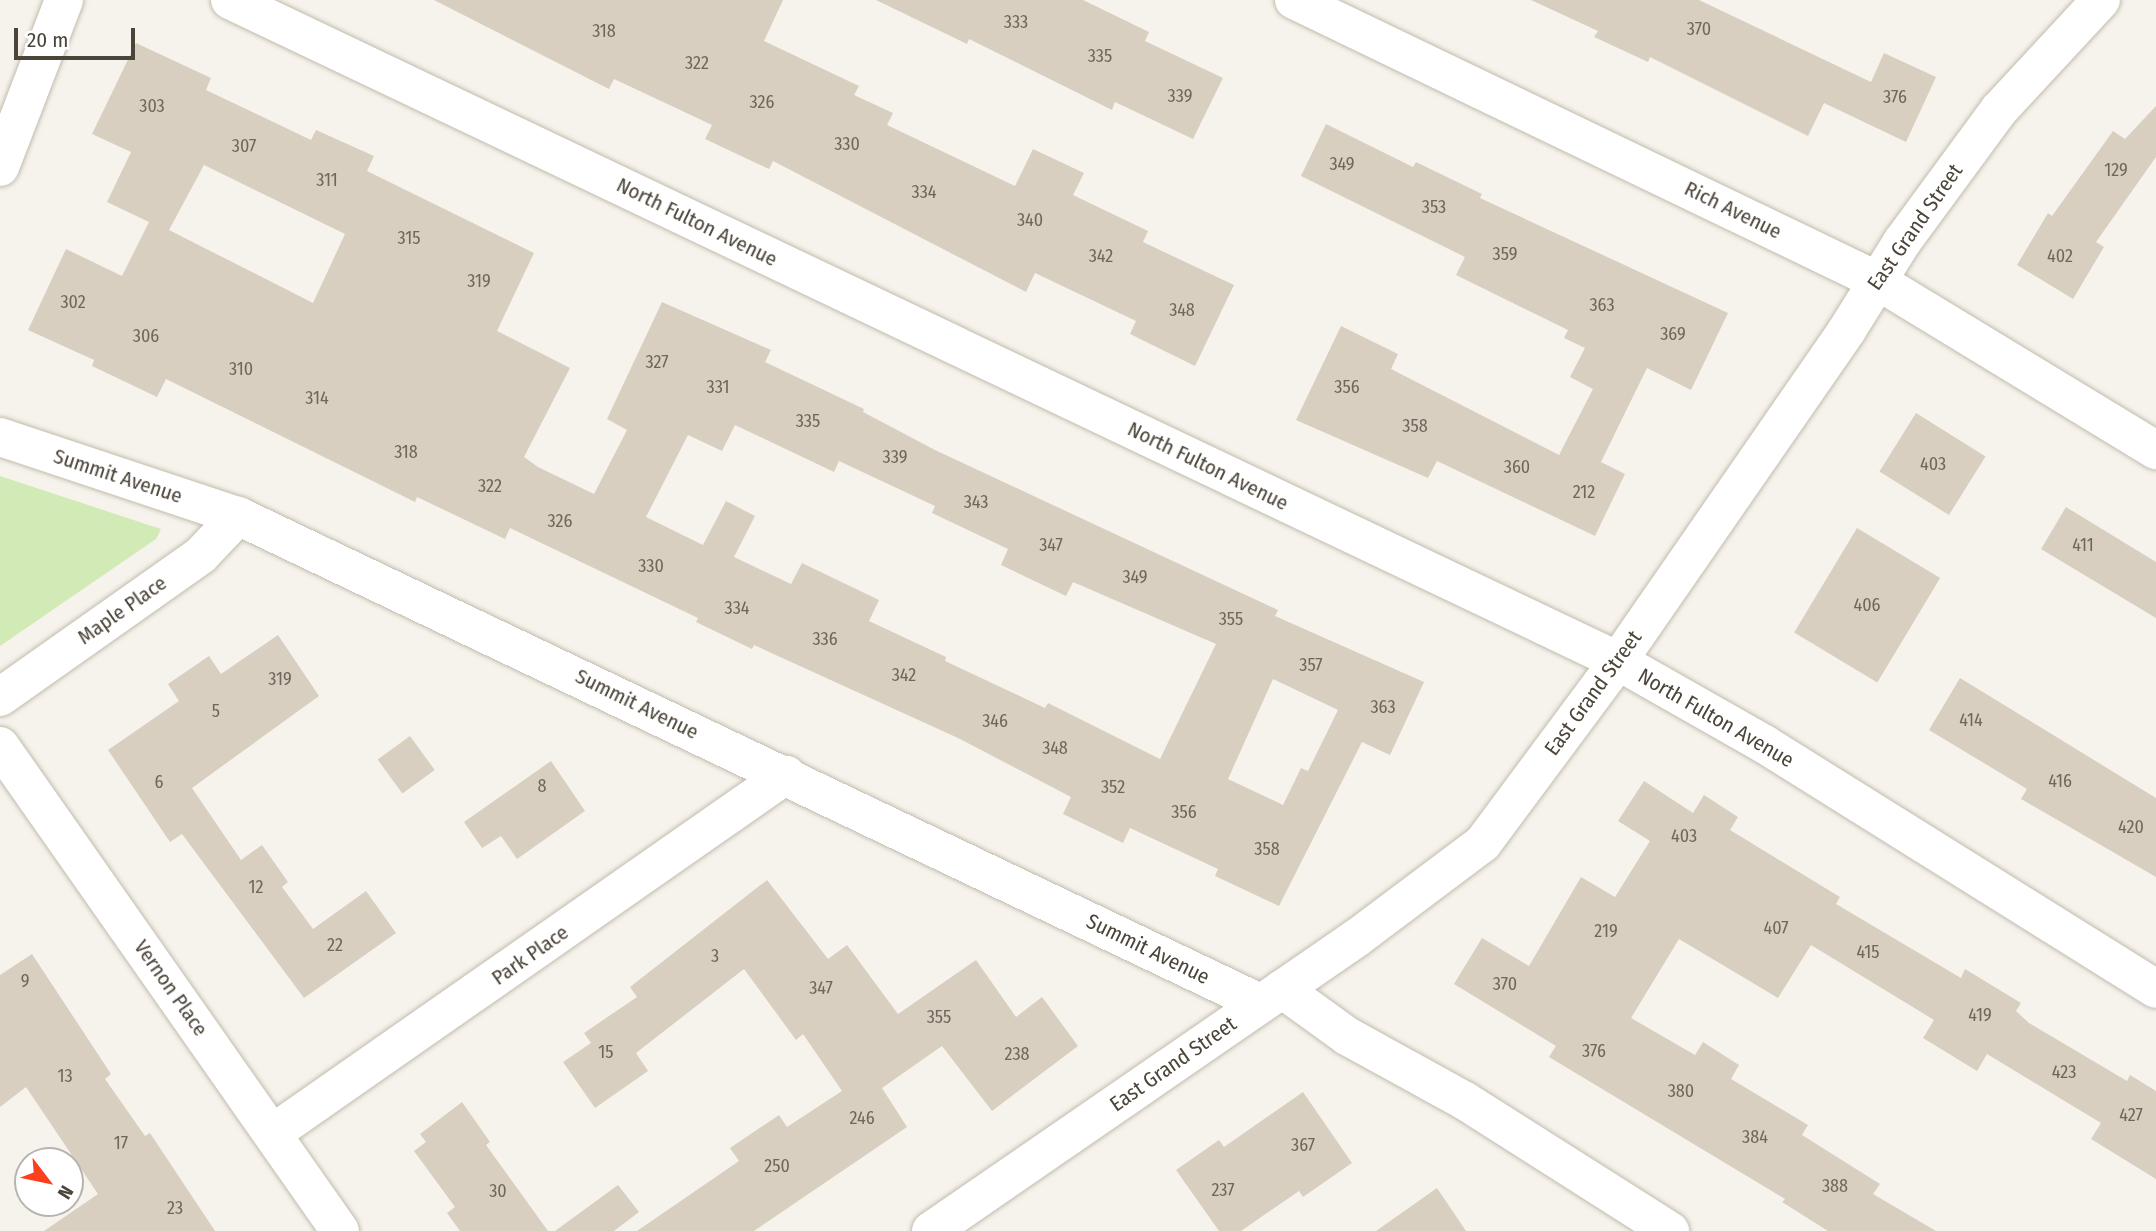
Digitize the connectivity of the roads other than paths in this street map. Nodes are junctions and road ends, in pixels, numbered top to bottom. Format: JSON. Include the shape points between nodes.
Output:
{"nodes":[{"id":1,"x":64,"y":0,"type":"edge"},
{"id":2,"x":230,"y":0,"type":"edge"},
{"id":3,"x":1294,"y":0,"type":"edge"},
{"id":4,"x":2101,"y":0,"type":"edge"},
{"id":5,"x":0,"y":167,"type":"edge"},
{"id":6,"x":1876,"y":280,"type":"junction"},
{"id":7,"x":0,"y":437,"type":"edge"},
{"id":8,"x":2156,"y":450,"type":"edge"},
{"id":9,"x":238,"y":516,"type":"junction"},
{"id":10,"x":1618,"y":661,"type":"junction"},
{"id":11,"x":0,"y":697,"type":"edge"},
{"id":12,"x":0,"y":746,"type":"edge"},
{"id":13,"x":786,"y":775,"type":"junction"},
{"id":14,"x":2156,"y":989,"type":"edge"},
{"id":15,"x":1271,"y":996,"type":"junction"},
{"id":16,"x":273,"y":1133,"type":"junction"},
{"id":17,"x":340,"y":1231,"type":"edge"},
{"id":18,"x":931,"y":1231,"type":"edge"},
{"id":19,"x":1670,"y":1231,"type":"edge"}],
"edges":[{"from":1,"to":5,"type":"street"},
{"from":2,"to":10,"type":"street","name":"North Fulton Avenue"},
{"from":3,"to":6,"type":"street","name":"Rich Avenue"},
{"from":4,"to":6,"type":"street","name":"East Grand Street","via":[[1999,110]]},
{"from":6,"to":8,"type":"street","name":"Rich Avenue"},
{"from":6,"to":10,"type":"street","name":"East Grand Street","via":[[1847,330]]},
{"from":7,"to":9,"type":"street","name":"Summit Avenue"},
{"from":9,"to":11,"type":"street","name":"Maple Place","via":[[201,555]]},
{"from":9,"to":13,"type":"street","name":"Summit Avenue"},
{"from":10,"to":14,"type":"street","name":"North Fulton Avenue","via":[[1764,744]]},
{"from":10,"to":15,"type":"street","name":"East Grand Street","via":[[1483,843]]},
{"from":12,"to":16,"type":"street","name":"Vernon Place"},
{"from":13,"to":15,"type":"street","name":"Summit Avenue"},
{"from":13,"to":16,"type":"street","name":"Park Place"},
{"from":15,"to":18,"type":"street","name":"East Grand Street"},
{"from":15,"to":19,"type":"street","name":"Summit Avenue","via":[[1465,1101]]},
{"from":16,"to":17,"type":"street","name":"Vernon Place"}]}
